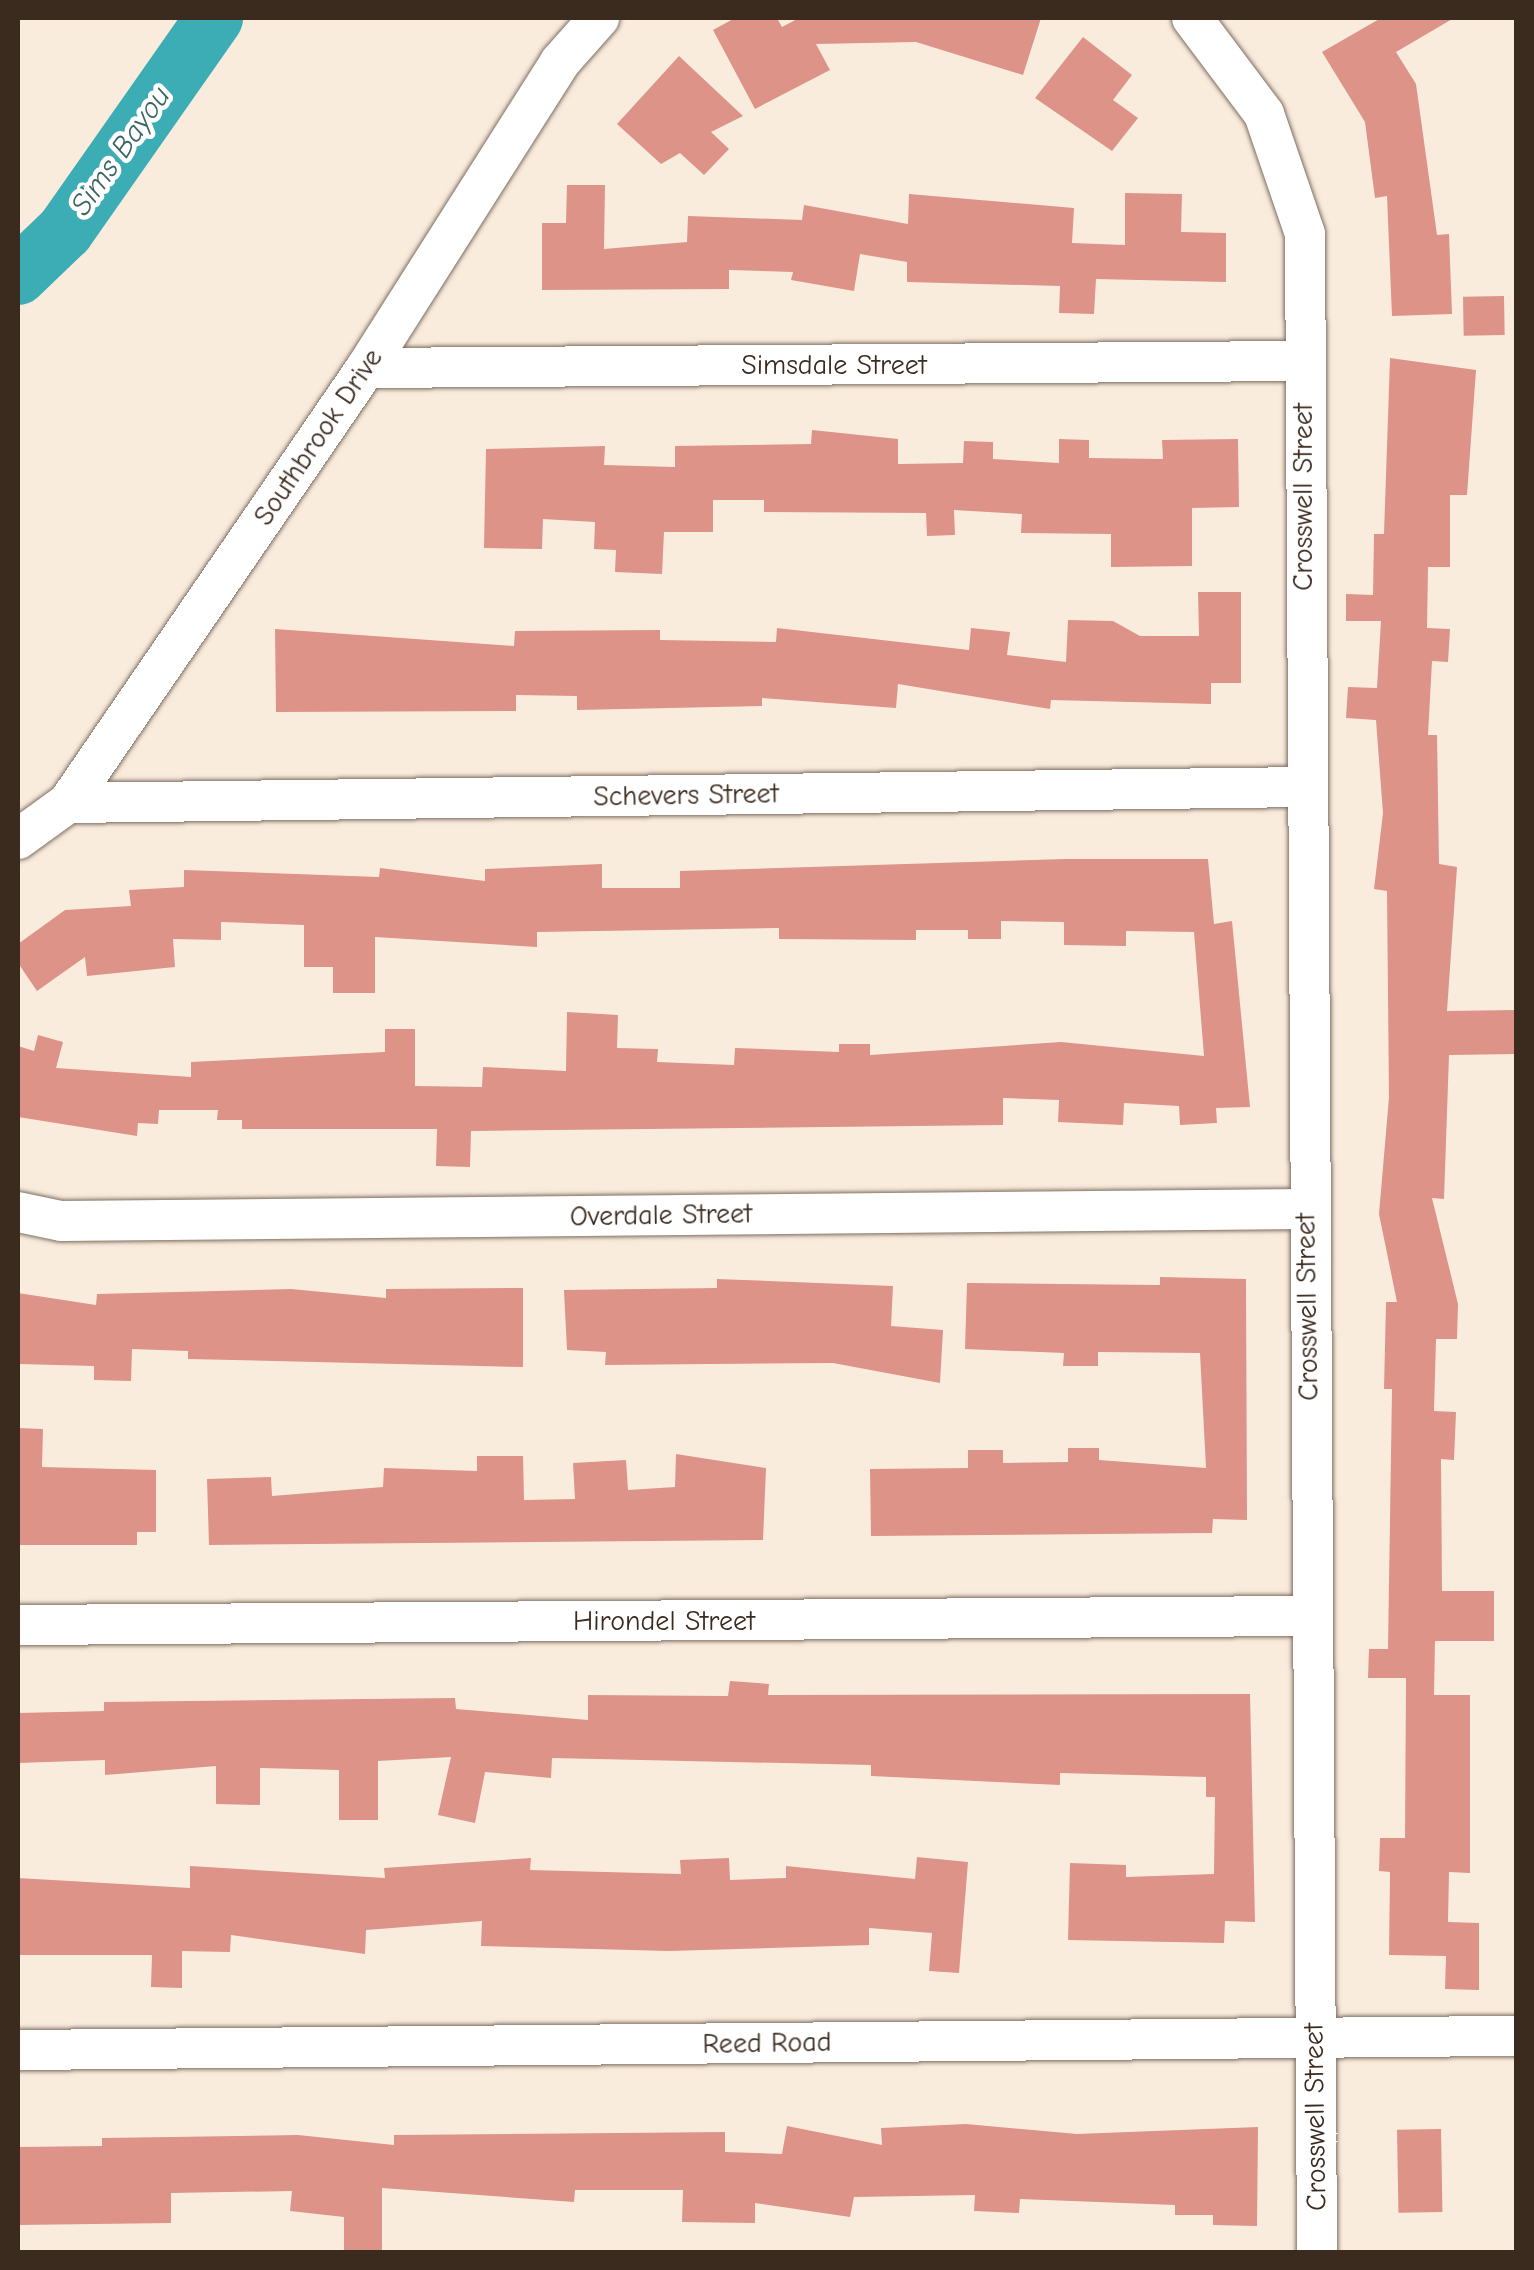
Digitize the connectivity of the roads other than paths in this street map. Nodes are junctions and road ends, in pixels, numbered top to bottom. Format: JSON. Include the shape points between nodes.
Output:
{"nodes":[{"id":1,"x":600,"y":18,"type":"edge"},
{"id":2,"x":1192,"y":18,"type":"edge"},
{"id":3,"x":1302,"y":361,"type":"junction"},
{"id":4,"x":366,"y":368,"type":"junction"},
{"id":5,"x":1305,"y":787,"type":"junction"},
{"id":6,"x":68,"y":803,"type":"junction"},
{"id":7,"x":18,"y":839,"type":"edge"},
{"id":8,"x":1306,"y":1209,"type":"junction"},
{"id":9,"x":18,"y":1212,"type":"edge"},
{"id":10,"x":1310,"y":1616,"type":"junction"},
{"id":11,"x":18,"y":1625,"type":"edge"},
{"id":12,"x":1516,"y":2036,"type":"edge"},
{"id":13,"x":1314,"y":2038,"type":"junction"},
{"id":14,"x":18,"y":2050,"type":"edge"},
{"id":15,"x":1317,"y":2252,"type":"edge"}],
"edges":[{"from":1,"to":4,"type":"street","name":"Southbrook Drive","via":[[560,62]]},
{"from":2,"to":3,"type":"street","via":[[1264,114],[1305,234]]},
{"from":3,"to":4,"type":"street","name":"Simsdale Street"},
{"from":3,"to":5,"type":"street","name":"Crosswell Street"},
{"from":4,"to":6,"type":"street","name":"Southbrook Drive"},
{"from":5,"to":6,"type":"street","name":"Schevers Street"},
{"from":5,"to":8,"type":"street","name":"Crosswell Street"},
{"from":6,"to":7,"type":"street","name":"Southbrook Drive"},
{"from":8,"to":9,"type":"street","name":"Overdale Street","via":[[62,1221]]},
{"from":8,"to":10,"type":"street","name":"Crosswell Street"},
{"from":10,"to":11,"type":"street","name":"Hirondel Street"},
{"from":10,"to":13,"type":"street","name":"Crosswell Street"},
{"from":12,"to":13,"type":"street","name":"Reed Road"},
{"from":13,"to":14,"type":"street","name":"Reed Road"},
{"from":13,"to":15,"type":"street","name":"Crosswell Street"}]}
